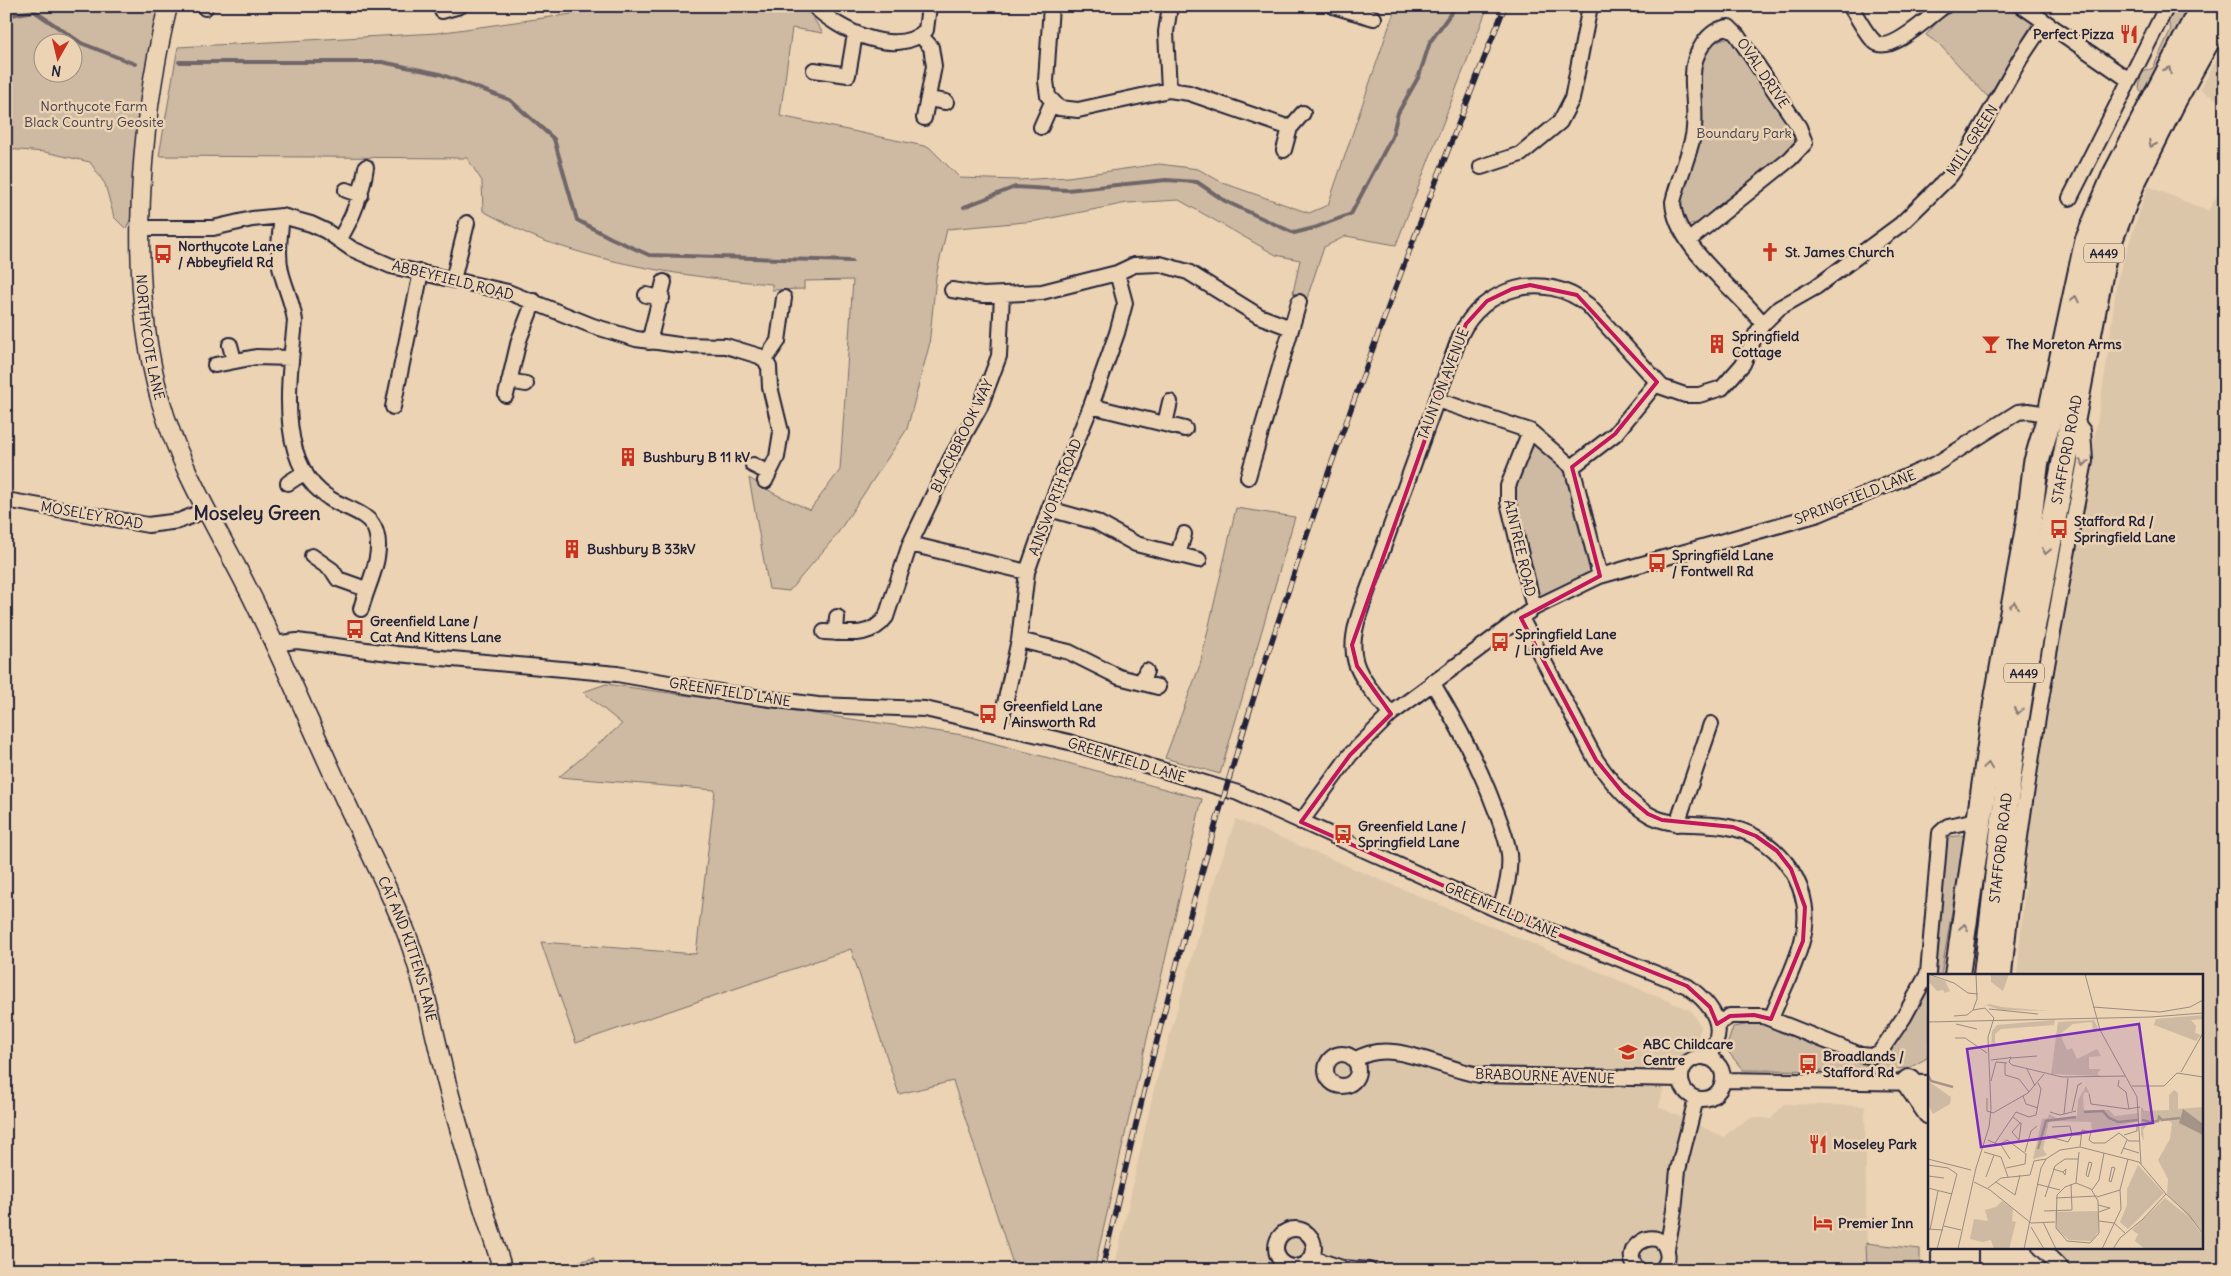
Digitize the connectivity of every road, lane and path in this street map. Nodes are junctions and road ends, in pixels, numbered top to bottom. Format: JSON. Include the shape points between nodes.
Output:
{"nodes":[{"id":1,"x":168,"y":6,"type":"edge"},
{"id":2,"x":814,"y":6,"type":"edge"},
{"id":3,"x":929,"y":6,"type":"edge"},
{"id":4,"x":1051,"y":6,"type":"edge"},
{"id":5,"x":1170,"y":6,"type":"edge"},
{"id":6,"x":1333,"y":6,"type":"edge"},
{"id":7,"x":1590,"y":6,"type":"edge"},
{"id":8,"x":1850,"y":6,"type":"edge"},
{"id":9,"x":1944,"y":6,"type":"edge"},
{"id":10,"x":2022,"y":6,"type":"edge"},
{"id":11,"x":2167,"y":6,"type":"edge"},
{"id":12,"x":2203,"y":6,"type":"edge"},
{"id":13,"x":2225,"y":9,"type":"edge"},
{"id":14,"x":1374,"y":18,"type":"dead end"},
{"id":15,"x":2044,"y":23,"type":"junction"},
{"id":16,"x":855,"y":34,"type":"junction"},
{"id":17,"x":918,"y":36,"type":"junction"},
{"id":18,"x":814,"y":70,"type":"dead end"},
{"id":19,"x":2129,"y":80,"type":"junction"},
{"id":20,"x":1169,"y":90,"type":"junction"},
{"id":21,"x":928,"y":99,"type":"junction"},
{"id":22,"x":946,"y":102,"type":"dead end"},
{"id":23,"x":1052,"y":102,"type":"junction"},
{"id":24,"x":1303,"y":113,"type":"dead end"},
{"id":25,"x":924,"y":118,"type":"dead end"},
{"id":26,"x":1041,"y":127,"type":"dead end"},
{"id":27,"x":1290,"y":128,"type":"junction"},
{"id":28,"x":1284,"y":150,"type":"dead end"},
{"id":29,"x":366,"y":166,"type":"dead end"},
{"id":30,"x":1481,"y":167,"type":"dead end"},
{"id":31,"x":346,"y":190,"type":"dead end"},
{"id":32,"x":361,"y":195,"type":"junction"},
{"id":33,"x":2070,"y":198,"type":"dead end"},
{"id":34,"x":282,"y":216,"type":"junction"},
{"id":35,"x":467,"y":223,"type":"dead end"},
{"id":36,"x":142,"y":228,"type":"junction"},
{"id":37,"x":339,"y":240,"type":"junction"},
{"id":38,"x":1688,"y":240,"type":"junction"},
{"id":39,"x":1855,"y":259,"type":"joint"},
{"id":40,"x":421,"y":272,"type":"junction"},
{"id":41,"x":1117,"y":273,"type":"junction"},
{"id":42,"x":453,"y":280,"type":"junction"},
{"id":43,"x":664,"y":282,"type":"dead end"},
{"id":44,"x":952,"y":290,"type":"dead end"},
{"id":45,"x":646,"y":295,"type":"dead end"},
{"id":46,"x":1002,"y":295,"type":"junction"},
{"id":47,"x":662,"y":298,"type":"junction"},
{"id":48,"x":784,"y":298,"type":"dead end"},
{"id":49,"x":534,"y":301,"type":"junction"},
{"id":50,"x":1299,"y":302,"type":"dead end"},
{"id":51,"x":1763,"y":324,"type":"junction"},
{"id":52,"x":1291,"y":328,"type":"junction"},
{"id":53,"x":649,"y":342,"type":"junction"},
{"id":54,"x":230,"y":345,"type":"dead end"},
{"id":55,"x":290,"y":358,"type":"junction"},
{"id":56,"x":234,"y":360,"type":"junction"},
{"id":57,"x":765,"y":360,"type":"junction"},
{"id":58,"x":215,"y":365,"type":"dead end"},
{"id":59,"x":509,"y":381,"type":"junction"},
{"id":60,"x":1657,"y":382,"type":"junction"},
{"id":61,"x":526,"y":384,"type":"dead end"},
{"id":62,"x":506,"y":395,"type":"dead end"},
{"id":63,"x":1437,"y":400,"type":"junction"},
{"id":64,"x":1170,"y":402,"type":"dead end"},
{"id":65,"x":1091,"y":406,"type":"junction"},
{"id":66,"x":393,"y":407,"type":"dead end"},
{"id":67,"x":2061,"y":416,"type":"junction"},
{"id":68,"x":1164,"y":424,"type":"junction"},
{"id":69,"x":1186,"y":429,"type":"dead end"},
{"id":70,"x":1530,"y":432,"type":"junction"},
{"id":71,"x":753,"y":465,"type":"dead end"},
{"id":72,"x":1572,"y":467,"type":"junction"},
{"id":73,"x":306,"y":472,"type":"junction"},
{"id":74,"x":1248,"y":477,"type":"dead end"},
{"id":75,"x":288,"y":483,"type":"dead end"},
{"id":76,"x":6,"y":500,"type":"edge"},
{"id":77,"x":1049,"y":509,"type":"junction"},
{"id":78,"x":206,"y":510,"type":"junction"},
{"id":79,"x":1184,"y":534,"type":"dead end"},
{"id":80,"x":910,"y":544,"type":"junction"},
{"id":81,"x":1178,"y":555,"type":"junction"},
{"id":82,"x":312,"y":556,"type":"dead end"},
{"id":83,"x":1199,"y":560,"type":"dead end"},
{"id":84,"x":1027,"y":572,"type":"junction"},
{"id":85,"x":1600,"y":576,"type":"junction"},
{"id":86,"x":366,"y":589,"type":"junction"},
{"id":87,"x":1534,"y":608,"type":"junction"},
{"id":88,"x":361,"y":609,"type":"dead end"},
{"id":89,"x":837,"y":616,"type":"dead end"},
{"id":90,"x":1521,"y":618,"type":"junction"},
{"id":91,"x":1019,"y":640,"type":"junction"},
{"id":92,"x":273,"y":644,"type":"junction"},
{"id":93,"x":1432,"y":682,"type":"junction"},
{"id":94,"x":1158,"y":687,"type":"dead end"},
{"id":95,"x":1392,"y":714,"type":"junction"},
{"id":96,"x":1711,"y":724,"type":"dead end"},
{"id":97,"x":1000,"y":726,"type":"junction"},
{"id":98,"x":1981,"y":819,"type":"junction"},
{"id":99,"x":1301,"y":822,"type":"junction"},
{"id":100,"x":1677,"y":824,"type":"junction"},
{"id":101,"x":1500,"y":911,"type":"junction"},
{"id":102,"x":1991,"y":931,"type":"junction"},
{"id":103,"x":1957,"y":974,"type":"edge"},
{"id":104,"x":1975,"y":974,"type":"edge"},
{"id":105,"x":1986,"y":974,"type":"edge"},
{"id":106,"x":2004,"y":974,"type":"edge"},
{"id":107,"x":1771,"y":1019,"type":"junction"},
{"id":108,"x":1717,"y":1024,"type":"junction"},
{"id":109,"x":1707,"y":1058,"type":"junction"},
{"id":110,"x":1355,"y":1060,"type":"dead end"},
{"id":111,"x":1681,"y":1079,"type":"junction"},
{"id":112,"x":1723,"y":1080,"type":"junction"},
{"id":113,"x":1919,"y":1082,"type":"edge"},
{"id":114,"x":1696,"y":1099,"type":"junction"},
{"id":115,"x":1928,"y":1107,"type":"edge"},
{"id":116,"x":1671,"y":1225,"type":"junction"},
{"id":117,"x":1649,"y":1238,"type":"junction"},
{"id":118,"x":1944,"y":1248,"type":"edge"},
{"id":119,"x":1965,"y":1248,"type":"edge"},
{"id":120,"x":2041,"y":1248,"type":"edge"},
{"id":121,"x":1667,"y":1249,"type":"junction"},
{"id":122,"x":1312,"y":1258,"type":"dead end"},
{"id":123,"x":1636,"y":1269,"type":"edge"},
{"id":124,"x":503,"y":1270,"type":"edge"},
{"id":125,"x":1369,"y":1270,"type":"edge"},
{"id":126,"x":1661,"y":1270,"type":"edge"},
{"id":127,"x":1944,"y":1270,"type":"edge"},
{"id":128,"x":1965,"y":1270,"type":"edge"},
{"id":129,"x":2063,"y":1270,"type":"edge"}],
"edges":[{"from":1,"to":36,"type":"street","name":"NORTHYCOTE LANE","via":[[149,108]]},
{"from":2,"to":16,"type":"street"},
{"from":3,"to":17,"type":"street","via":[[926,30]]},
{"from":4,"to":23,"type":"street","via":[[1046,82]]},
{"from":5,"to":20,"type":"street","via":[[1166,32]]},
{"from":6,"to":14,"type":"street"},
{"from":7,"to":30,"type":"street","via":[[1572,99],[1563,117],[1521,154]]},
{"from":8,"to":9,"type":"street","via":[[1874,41],[1882,45],[1896,43]]},
{"from":10,"to":15,"type":"street"},
{"from":11,"to":19,"type":"street"},
{"from":67,"to":12,"type":"highway","name":"STAFFORD ROAD","number":"A449","one_way":true,"via":[[2087,242],[2114,175]]},
{"from":13,"to":67,"type":"highway","name":"STAFFORD ROAD","number":"A449","one_way":true,"via":[[2132,184],[2104,255]]},
{"from":15,"to":19,"type":"street"},
{"from":15,"to":39,"type":"street","name":"MILL GREEN","via":[[1950,176],[1901,224]]},
{"from":16,"to":17,"type":"street","via":[[888,41],[904,41]]},
{"from":16,"to":18,"type":"street","via":[[848,75]]},
{"from":17,"to":21,"type":"street","via":[[930,47],[934,66]]},
{"from":19,"to":33,"type":"street"},
{"from":20,"to":23,"type":"street","via":[[1078,110],[1059,108]]},
{"from":20,"to":27,"type":"street","via":[[1189,93]]},
{"from":21,"to":22,"type":"street"},
{"from":21,"to":25,"type":"street"},
{"from":23,"to":26,"type":"street"},
{"from":24,"to":27,"type":"street"},
{"from":27,"to":28,"type":"street"},
{"from":29,"to":32,"type":"street"},
{"from":31,"to":32,"type":"street"},
{"from":32,"to":37,"type":"street"},
{"from":34,"to":36,"type":"street","name":"ABBEYFIELD ROAD","via":[[213,228]]},
{"from":34,"to":37,"type":"street","name":"ABBEYFIELD ROAD","via":[[311,224]]},
{"from":34,"to":55,"type":"street","via":[[280,265],[295,321]]},
{"from":35,"to":42,"type":"street"},
{"from":36,"to":78,"type":"street","name":"NORTHYCOTE LANE","via":[[151,362],[180,458]]},
{"from":37,"to":40,"type":"street","name":"ABBEYFIELD ROAD","via":[[373,259]]},
{"from":38,"to":38,"type":"street","name":"OVAL DRIVE","via":[[1676,219],[1673,202],[1696,116],[1693,74],[1703,44],[1712,33],[1729,27],[1799,127],[1805,143],[1790,160]]},
{"from":38,"to":51,"type":"street","name":"OVAL DRIVE"},
{"from":39,"to":51,"type":"street","name":"TAUNTON AVENUE","via":[[1780,308]]},
{"from":40,"to":42,"type":"street","name":"ABBEYFIELD ROAD"},
{"from":40,"to":66,"type":"street"},
{"from":41,"to":46,"type":"street","via":[[1042,292]]},
{"from":41,"to":52,"type":"street","via":[[1134,264],[1160,264],[1188,272],[1260,316]]},
{"from":41,"to":65,"type":"street","name":"AINSWORTH ROAD","via":[[1125,303]]},
{"from":42,"to":49,"type":"street","name":"ABBEYFIELD ROAD"},
{"from":43,"to":47,"type":"street"},
{"from":44,"to":46,"type":"street"},
{"from":45,"to":47,"type":"street"},
{"from":46,"to":80,"type":"street","name":"BLACKBROOK WAY","via":[[999,356],[980,407],[950,460]]},
{"from":47,"to":53,"type":"street"},
{"from":48,"to":57,"type":"street","via":[[778,342]]},
{"from":49,"to":53,"type":"street","name":"ABBEYFIELD ROAD","via":[[593,326]]},
{"from":49,"to":59,"type":"street","via":[[519,340]]},
{"from":50,"to":52,"type":"street"},
{"from":51,"to":60,"type":"street","name":"TAUNTON AVENUE","via":[[1743,364],[1722,388],[1710,393],[1685,394],[1662,387]]},
{"from":52,"to":74,"type":"street"},
{"from":53,"to":57,"type":"street","name":"ABBEYFIELD ROAD","via":[[726,346],[748,351]]},
{"from":54,"to":56,"type":"street"},
{"from":55,"to":56,"type":"street"},
{"from":55,"to":73,"type":"street","via":[[288,408],[292,437],[299,462]]},
{"from":56,"to":58,"type":"street"},
{"from":57,"to":71,"type":"street","via":[[782,432],[777,458],[767,477]]},
{"from":59,"to":61,"type":"street"},
{"from":59,"to":62,"type":"street"},
{"from":60,"to":63,"type":"street","name":"TAUNTON AVENUE","via":[[1577,295],[1530,285],[1500,294],[1474,313],[1460,336]]},
{"from":60,"to":72,"type":"street","via":[[1616,434]]},
{"from":63,"to":70,"type":"street"},
{"from":63,"to":95,"type":"street","name":"TAUNTON AVENUE","via":[[1363,603],[1352,645],[1362,677]]},
{"from":64,"to":68,"type":"street"},
{"from":65,"to":68,"type":"street"},
{"from":65,"to":77,"type":"street","name":"AINSWORTH ROAD"},
{"from":67,"to":85,"type":"street","name":"SPRINGFIELD LANE","via":[[2018,412],[1936,464],[1819,514]]},
{"from":98,"to":67,"type":"highway","name":"STAFFORD ROAD","number":"A449","one_way":true,"via":[[1996,704],[2029,522],[2041,496],[2056,433],[2062,425]]},
{"from":67,"to":102,"type":"highway","name":"STAFFORD ROAD","number":"A449","one_way":true,"via":[[2012,748]]},
{"from":67,"to":106,"type":"street","one_way":true,"via":[[2083,431],[2085,461],[2044,672]]},
{"from":68,"to":69,"type":"street"},
{"from":70,"to":72,"type":"street"},
{"from":70,"to":87,"type":"street","name":"AINTREE ROAD","via":[[1508,486],[1508,502]]},
{"from":72,"to":85,"type":"street"},
{"from":73,"to":75,"type":"street"},
{"from":73,"to":86,"type":"street","via":[[324,495],[366,518],[374,526],[378,554]]},
{"from":76,"to":78,"type":"street","name":"MOSELEY ROAD","via":[[148,525],[179,521]]},
{"from":77,"to":81,"type":"street","via":[[1096,522],[1136,544]]},
{"from":77,"to":84,"type":"street","name":"AINSWORTH ROAD"},
{"from":78,"to":92,"type":"street","name":"NORTHYCOTE LANE"},
{"from":79,"to":81,"type":"street"},
{"from":80,"to":84,"type":"street"},
{"from":80,"to":89,"type":"street","name":"BLACKBROOK WAY","via":[[892,606],[880,625],[871,631],[858,633],[830,632]]},
{"from":81,"to":83,"type":"street"},
{"from":82,"to":86,"type":"street","via":[[332,570],[338,579]]},
{"from":84,"to":91,"type":"street","name":"AINSWORTH ROAD"},
{"from":85,"to":87,"type":"street","name":"SPRINGFIELD LANE"},
{"from":86,"to":88,"type":"street"},
{"from":87,"to":90,"type":"street","name":"SPRINGFIELD LANE"},
{"from":90,"to":93,"type":"street","name":"SPRINGFIELD LANE"},
{"from":90,"to":100,"type":"street","via":[[1606,775],[1648,814]]},
{"from":91,"to":94,"type":"street","via":[[1070,652],[1119,677],[1144,677]]},
{"from":91,"to":97,"type":"street","name":"AINSWORTH ROAD"},
{"from":92,"to":97,"type":"street","name":"GREENFIELD LANE","via":[[297,641],[398,654],[617,674],[818,705],[925,709]]},
{"from":92,"to":124,"type":"street","name":"CAT AND KITTENS LANE","via":[[403,923],[474,1183]]},
{"from":93,"to":95,"type":"street","name":"SPRINGFIELD LANE"},
{"from":93,"to":101,"type":"street","via":[[1462,732],[1484,778],[1503,831],[1509,854],[1508,884]]},
{"from":95,"to":99,"type":"street","name":"SPRINGFIELD LANE","via":[[1350,755]]},
{"from":96,"to":100,"type":"street"},
{"from":97,"to":99,"type":"street","name":"GREENFIELD LANE","via":[[1069,742],[1223,788]]},
{"from":103,"to":98,"type":"highway","name":"STAFFORD ROAD","number":"A449","one_way":true},
{"from":98,"to":107,"type":"street","name":"STAFFORD ROAD","via":[[1948,826],[1940,833],[1928,973],[1880,1052],[1861,1056]]},
{"from":99,"to":101,"type":"street","name":"GREENFIELD LANE"},
{"from":100,"to":107,"type":"street","via":[[1732,827],[1756,836],[1777,851],[1799,884],[1805,907],[1803,941]]},
{"from":101,"to":108,"type":"street","name":"GREENFIELD LANE","via":[[1686,986],[1710,1007]]},
{"from":102,"to":104,"type":"highway"},
{"from":102,"to":105,"type":"highway","name":"STAFFORD ROAD","number":"A449"},
{"from":107,"to":108,"type":"street","via":[[1754,1014],[1730,1016]]},
{"from":108,"to":109,"type":"street","via":[[1713,1050]]},
{"from":109,"to":111,"type":"street","via":[[1689,1062]]},
{"from":109,"to":112,"type":"street","via":[[1717,1063]]},
{"from":110,"to":111,"type":"street","name":"BRABOURNE AVENUE","via":[[1383,1051],[1409,1054],[1456,1071],[1480,1075]]},
{"from":111,"to":114,"type":"street","via":[[1685,1091]]},
{"from":112,"to":113,"type":"street"},
{"from":112,"to":114,"type":"street","via":[[1714,1096]]},
{"from":113,"to":115,"type":"highway"},
{"from":114,"to":116,"type":"street","via":[[1678,1170]]},
{"from":116,"to":117,"type":"street"},
{"from":116,"to":121,"type":"street"},
{"from":117,"to":121,"type":"street","via":[[1661,1242]]},
{"from":117,"to":123,"type":"street","via":[[1635,1246],[1633,1260]]},
{"from":118,"to":127,"type":"highway"},
{"from":119,"to":128,"type":"highway"},
{"from":120,"to":129,"type":"street"},
{"from":121,"to":126,"type":"street","via":[[1668,1261]]},
{"from":122,"to":125,"type":"street","via":[[1342,1268]]}]}
